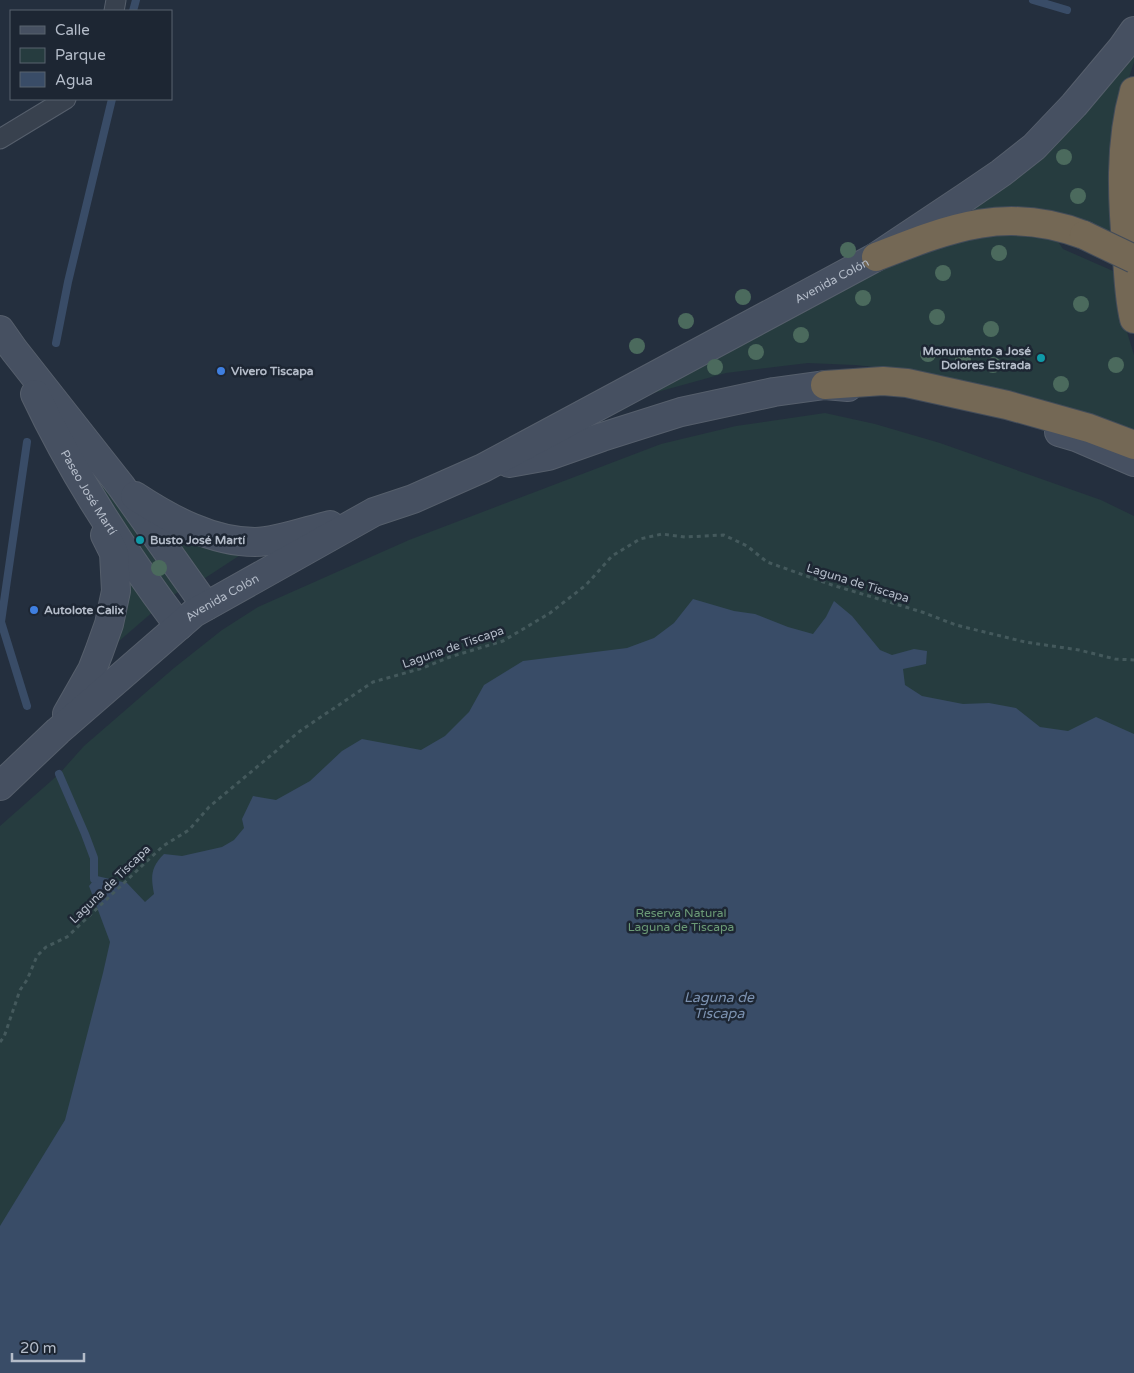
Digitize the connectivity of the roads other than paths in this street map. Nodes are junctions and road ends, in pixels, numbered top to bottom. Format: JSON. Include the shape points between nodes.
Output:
{"nodes":[{"id":1,"x":1134,"y":31,"type":"edge"},
{"id":2,"x":1134,"y":91,"type":"edge"},
{"id":3,"x":64,"y":100,"type":"edge"},
{"id":4,"x":0,"y":138,"type":"edge"},
{"id":5,"x":876,"y":257,"type":"junction"},
{"id":6,"x":1134,"y":259,"type":"edge"},
{"id":7,"x":1134,"y":319,"type":"edge"},
{"id":8,"x":7,"y":340,"type":"edge"},
{"id":9,"x":825,"y":385,"type":"joint"},
{"id":10,"x":1130,"y":454,"type":"edge"},
{"id":11,"x":483,"y":468,"type":"junction"},
{"id":12,"x":83,"y":486,"type":"junction"},
{"id":13,"x":121,"y":486,"type":"junction"},
{"id":14,"x":374,"y":512,"type":"junction"},
{"id":15,"x":206,"y":606,"type":"junction"},
{"id":16,"x":179,"y":626,"type":"junction"},
{"id":17,"x":58,"y":731,"type":"junction"},
{"id":18,"x":0,"y":786,"type":"edge"}],
"edges":[{"from":1,"to":5,"type":"main road","name":"Avenida Colón","via":[[1074,105],[1034,147]]},
{"from":2,"to":7,"type":"highway","via":[[1124,156],[1122,200]]},
{"from":3,"to":4,"type":"street"},
{"from":5,"to":6,"type":"highway","bridge":true,"via":[[934,234],[980,223],[1022,221],[1064,227]]},
{"from":5,"to":11,"type":"main road","name":"Avenida Colón"},
{"from":8,"to":12,"type":"main road","name":"Paseo José Martí"},
{"from":8,"to":13,"type":"main road","name":"Paseo José Martí"},
{"from":9,"to":10,"type":"highway","via":[[882,381],[907,383],[1007,405],[1089,428]]},
{"from":9,"to":11,"type":"main road","name":"Avenida Colón","via":[[774,392],[681,412],[548,456]]},
{"from":11,"to":14,"type":"main road","name":"Avenida Colón","via":[[413,499]]},
{"from":12,"to":16,"type":"main road","name":"Paseo José Martí","via":[[143,578]]},
{"from":12,"to":17,"type":"main road","via":[[114,553],[116,591],[109,624],[92,670]]},
{"from":13,"to":14,"type":"main road","via":[[162,514],[195,529],[256,542]]},
{"from":13,"to":15,"type":"main road","name":"Paseo José Martí"},
{"from":14,"to":15,"type":"main road","name":"Avenida Colón"},
{"from":15,"to":16,"type":"main road","name":"Avenida Colón"},
{"from":16,"to":17,"type":"main road","name":"Avenida Colón"},
{"from":17,"to":18,"type":"main road","name":"Avenida Colón"}]}
